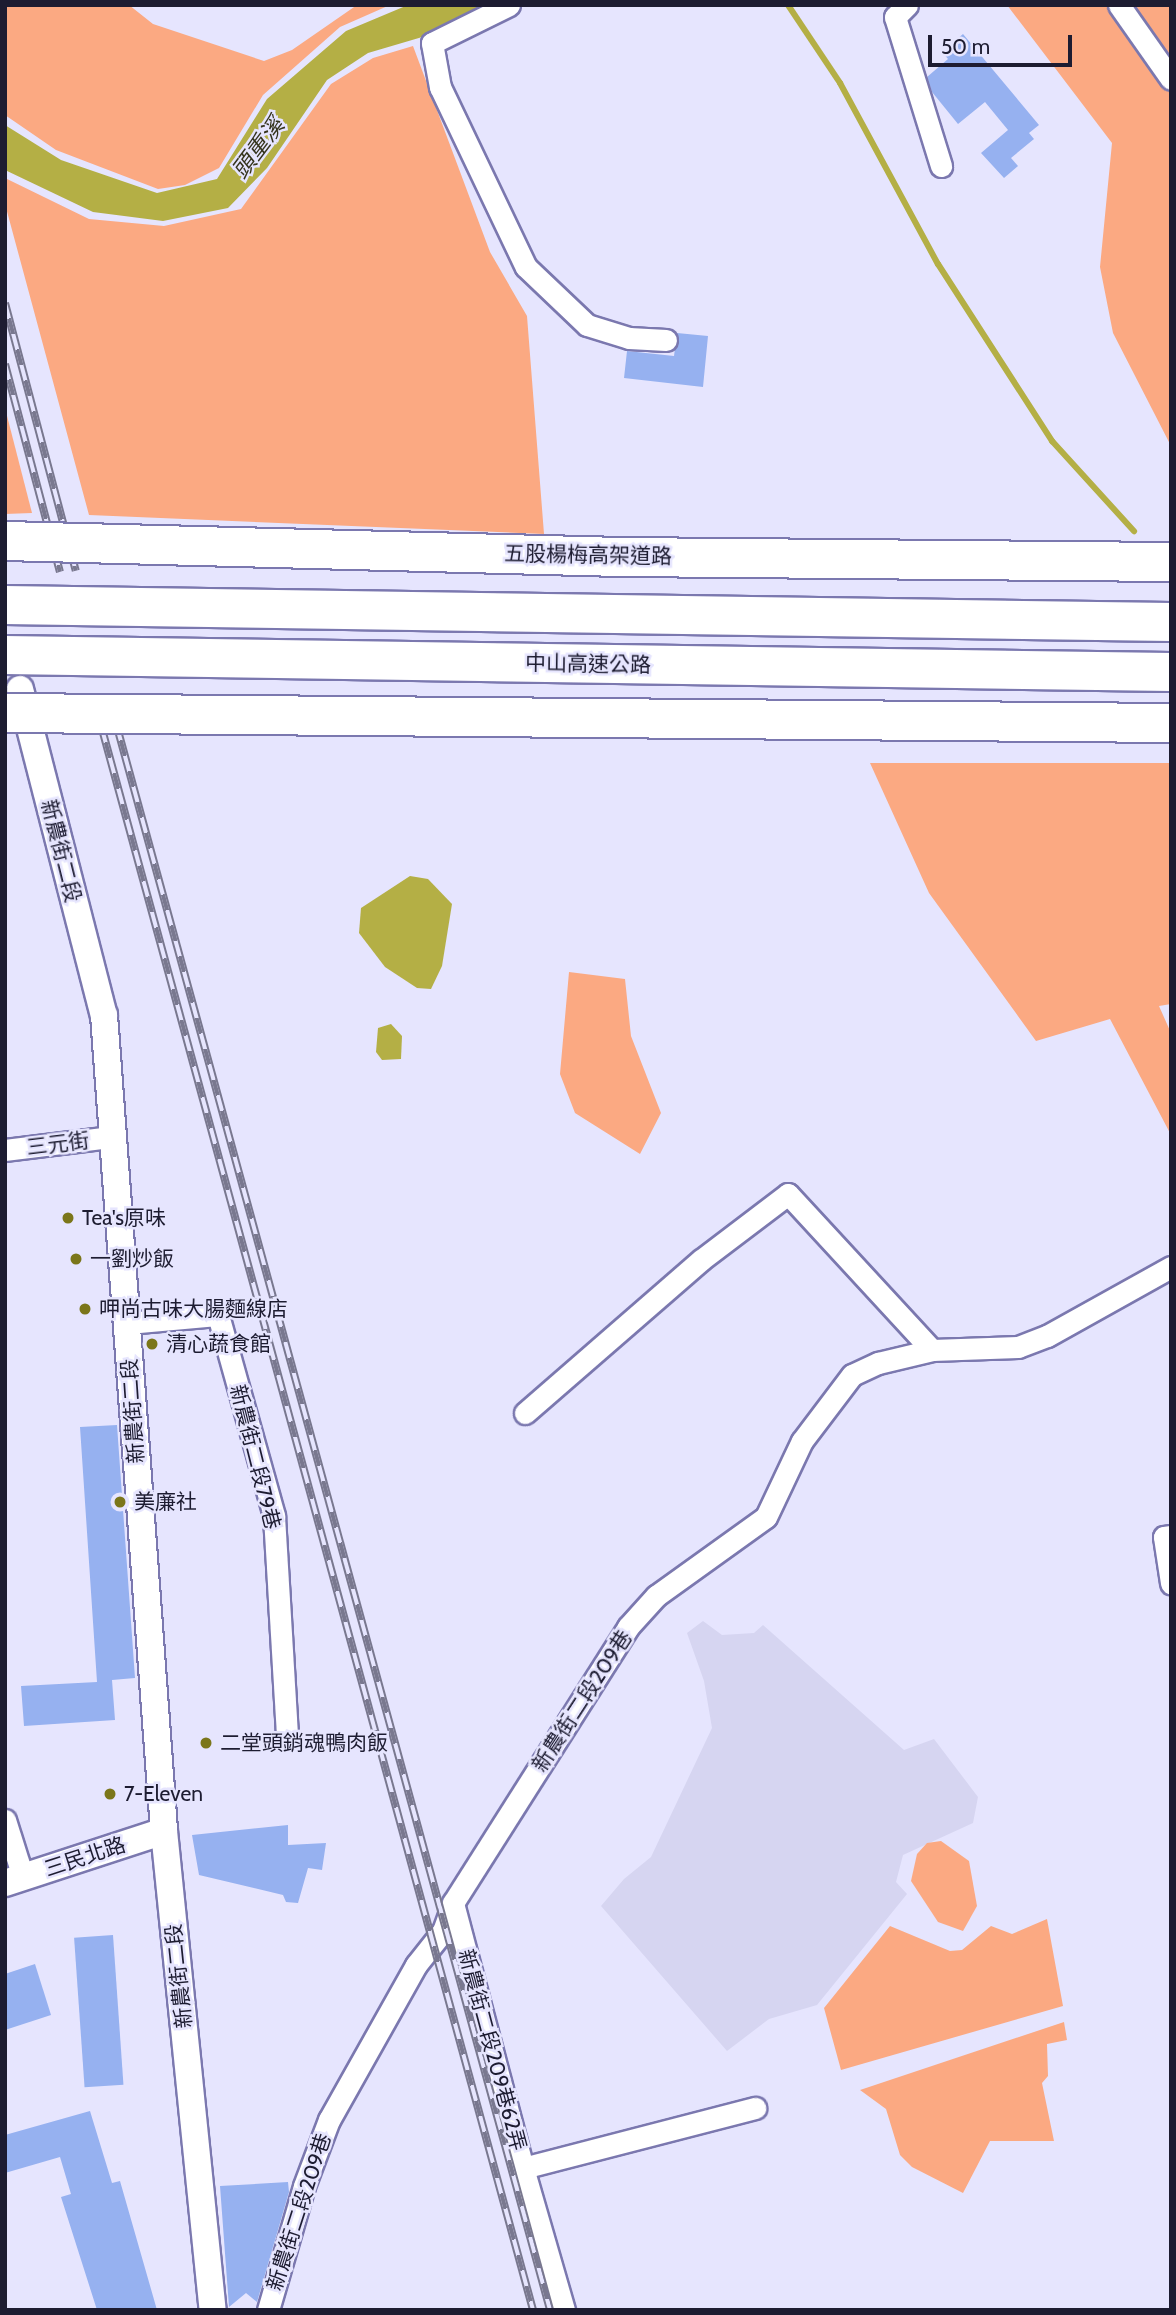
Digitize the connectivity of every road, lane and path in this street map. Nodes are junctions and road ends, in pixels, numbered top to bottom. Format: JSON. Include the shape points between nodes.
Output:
{"nodes":[{"id":1,"x":509,"y":5,"type":"edge"},
{"id":2,"x":1119,"y":5,"type":"edge"},
{"id":3,"x":894,"y":9,"type":"edge"},
{"id":4,"x":1171,"y":79,"type":"edge"},
{"id":5,"x":941,"y":166,"type":"dead end"},
{"id":6,"x":666,"y":340,"type":"dead end"},
{"id":7,"x":5,"y":541,"type":"edge"},
{"id":8,"x":1171,"y":562,"type":"edge"},
{"id":9,"x":5,"y":605,"type":"edge"},
{"id":10,"x":1171,"y":622,"type":"edge"},
{"id":11,"x":1171,"y":672,"type":"edge"},
{"id":12,"x":10,"y":686,"type":"edge"},
{"id":13,"x":1171,"y":723,"type":"edge"},
{"id":14,"x":111,"y":1137,"type":"junction"},
{"id":15,"x":5,"y":1150,"type":"edge"},
{"id":16,"x":1171,"y":1267,"type":"edge"},
{"id":17,"x":127,"y":1323,"type":"junction"},
{"id":18,"x":932,"y":1350,"type":"junction"},
{"id":19,"x":525,"y":1413,"type":"dead end"},
{"id":20,"x":1171,"y":1536,"type":"edge"},
{"id":21,"x":1171,"y":1583,"type":"edge"},
{"id":22,"x":287,"y":1736,"type":"dead end"},
{"id":23,"x":5,"y":1820,"type":"edge"},
{"id":24,"x":164,"y":1830,"type":"junction"},
{"id":25,"x":14,"y":1880,"type":"edge"},
{"id":26,"x":453,"y":1903,"type":"junction"},
{"id":27,"x":755,"y":2108,"type":"dead end"},
{"id":28,"x":523,"y":2168,"type":"junction"},
{"id":29,"x":213,"y":2310,"type":"edge"},
{"id":30,"x":268,"y":2310,"type":"edge"},
{"id":31,"x":564,"y":2310,"type":"edge"}],
"edges":[{"from":1,"to":6,"type":"street","via":[[432,43],[440,87],[526,267],[587,325],[629,338]]},
{"from":2,"to":4,"type":"street"},
{"from":3,"to":5,"type":"street"},
{"from":7,"to":8,"type":"highway","name":"五股楊梅高架道路","bridge":true,"via":[[622,557]]},
{"from":9,"to":10,"type":"highway"},
{"from":11,"to":12,"type":"highway","name":"中山高速公路"},
{"from":12,"to":13,"type":"highway","bridge":true},
{"from":12,"to":14,"type":"street","name":"新農街二段","via":[[104,1015]]},
{"from":14,"to":15,"type":"street","name":"三元街"},
{"from":14,"to":17,"type":"street","name":"新農街二段"},
{"from":16,"to":18,"type":"street","name":"新農街二段209巷","via":[[1047,1336],[1018,1347]]},
{"from":17,"to":22,"type":"street","name":"新農街二段79巷","via":[[218,1314],[274,1516]]},
{"from":17,"to":24,"type":"street","name":"新農街二段"},
{"from":18,"to":19,"type":"street","via":[[788,1194],[701,1260]]},
{"from":18,"to":26,"type":"street","name":"新農街二段209巷","via":[[878,1363],[852,1375],[802,1441],[766,1517],[656,1596],[628,1627]]},
{"from":20,"to":21,"type":"street","via":[[1164,1537]]},
{"from":23,"to":25,"type":"street"},
{"from":24,"to":25,"type":"street","name":"三民北路"},
{"from":24,"to":29,"type":"street","name":"新農街二段"},
{"from":26,"to":28,"type":"street","name":"新農街二段209巷62弄"},
{"from":26,"to":30,"type":"street","name":"新農街二段209巷","via":[[443,1931],[416,1965],[329,2120],[304,2186]]},
{"from":27,"to":28,"type":"street","name":"新農街二段209巷62弄"},
{"from":28,"to":31,"type":"street"}]}
